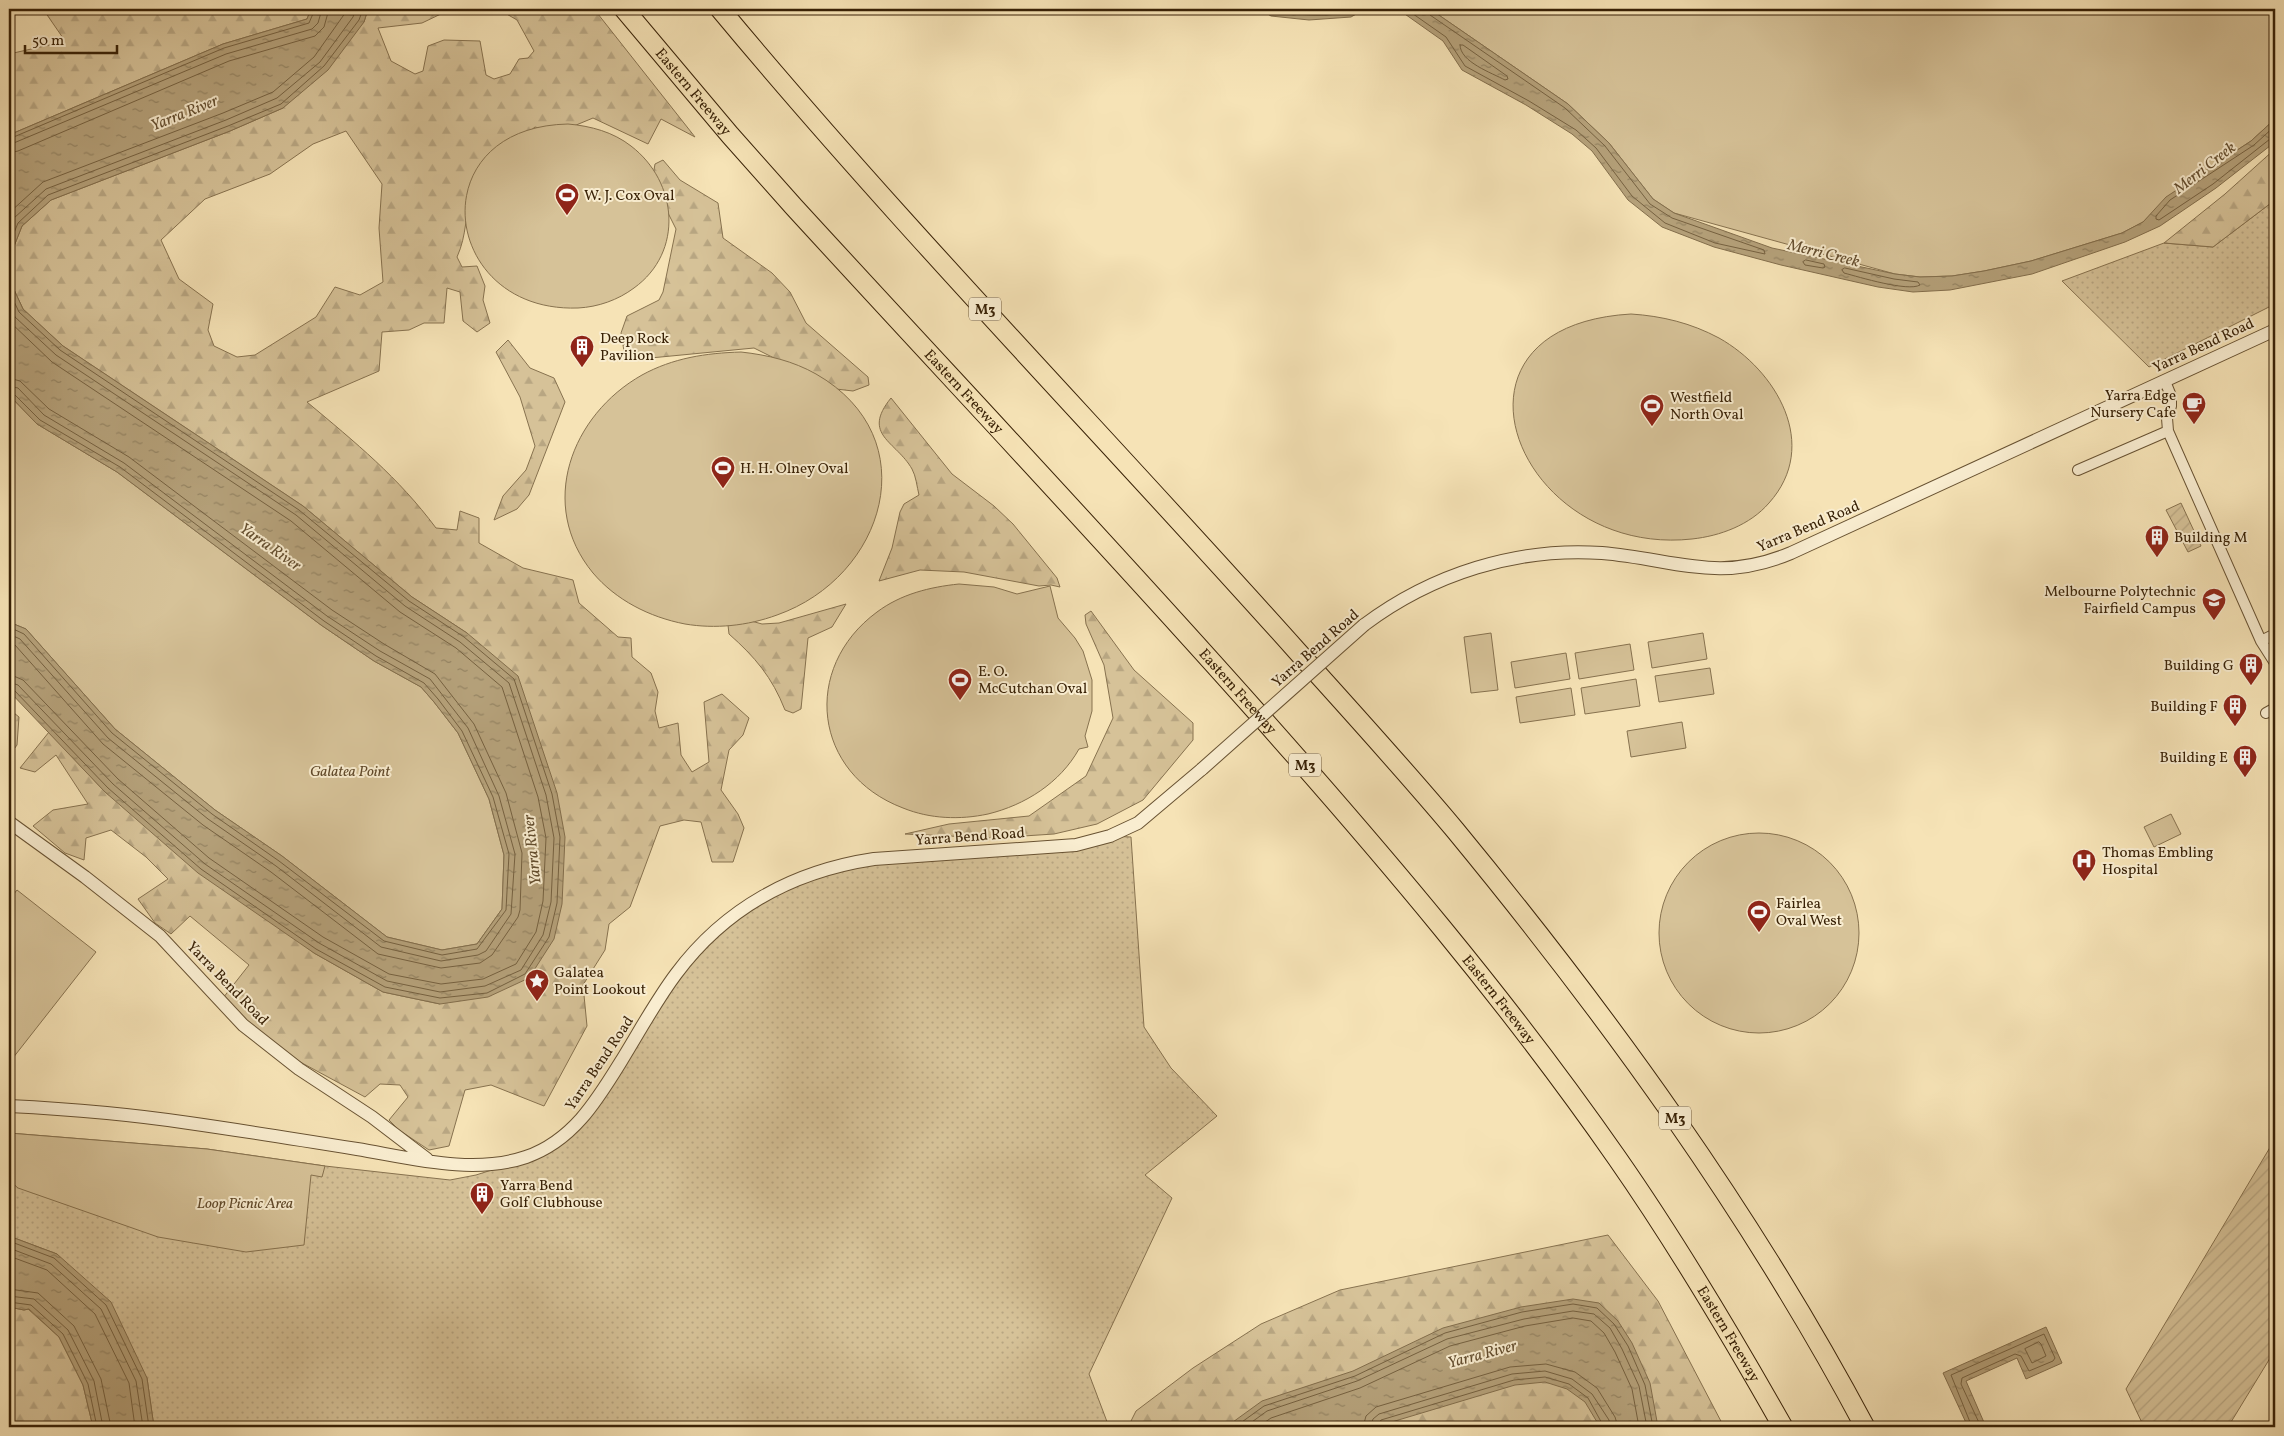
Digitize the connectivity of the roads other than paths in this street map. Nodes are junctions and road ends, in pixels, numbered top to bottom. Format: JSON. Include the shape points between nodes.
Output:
{"nodes":[{"id":1,"x":624,"y":9,"type":"edge"},
{"id":2,"x":720,"y":9,"type":"edge"},
{"id":3,"x":2275,"y":330,"type":"edge"},
{"id":4,"x":2165,"y":381,"type":"junction"},
{"id":5,"x":2168,"y":431,"type":"junction"},
{"id":6,"x":2078,"y":470,"type":"dead end"},
{"id":7,"x":2275,"y":634,"type":"edge"},
{"id":8,"x":2261,"y":641,"type":"junction"},
{"id":9,"x":2275,"y":663,"type":"edge"},
{"id":10,"x":9,"y":822,"type":"edge"},
{"id":11,"x":9,"y":1106,"type":"edge"},
{"id":12,"x":429,"y":1160,"type":"junction"},
{"id":13,"x":1782,"y":1427,"type":"edge"},
{"id":14,"x":1865,"y":1427,"type":"edge"}],
"edges":[{"from":1,"to":13,"type":"highway","name":"Eastern Freeway","number":"M3","via":[[788,200],[1198,646],[1409,886],[1528,1036],[1617,1158],[1704,1292]]},
{"from":2,"to":14,"type":"highway","number":"M3","via":[[901,218],[1256,604],[1454,829],[1602,1016],[1706,1161],[1804,1317]]},
{"from":3,"to":4,"type":"street","name":"Yarra Bend Road"},
{"from":4,"to":5,"type":"street","via":[[2172,406],[2167,418]]},
{"from":4,"to":12,"type":"street","name":"Yarra Bend Road","bridge":true,"via":[[1763,564],[1716,570],[1602,554],[1549,554],[1480,566],[1439,582],[1396,603],[1364,625],[1138,823],[1101,839],[1076,845],[874,859],[806,875],[780,886],[731,916],[692,954],[593,1104],[566,1135],[546,1148],[507,1162]]},
{"from":5,"to":6,"type":"street"},
{"from":5,"to":8,"type":"street"},
{"from":7,"to":8,"type":"street"},
{"from":8,"to":9,"type":"street"},
{"from":10,"to":12,"type":"street","name":"Yarra Bend Road","via":[[160,936],[242,1025]]},
{"from":11,"to":12,"type":"street","name":"Yarra Bend Road","via":[[134,1115]]}]}
